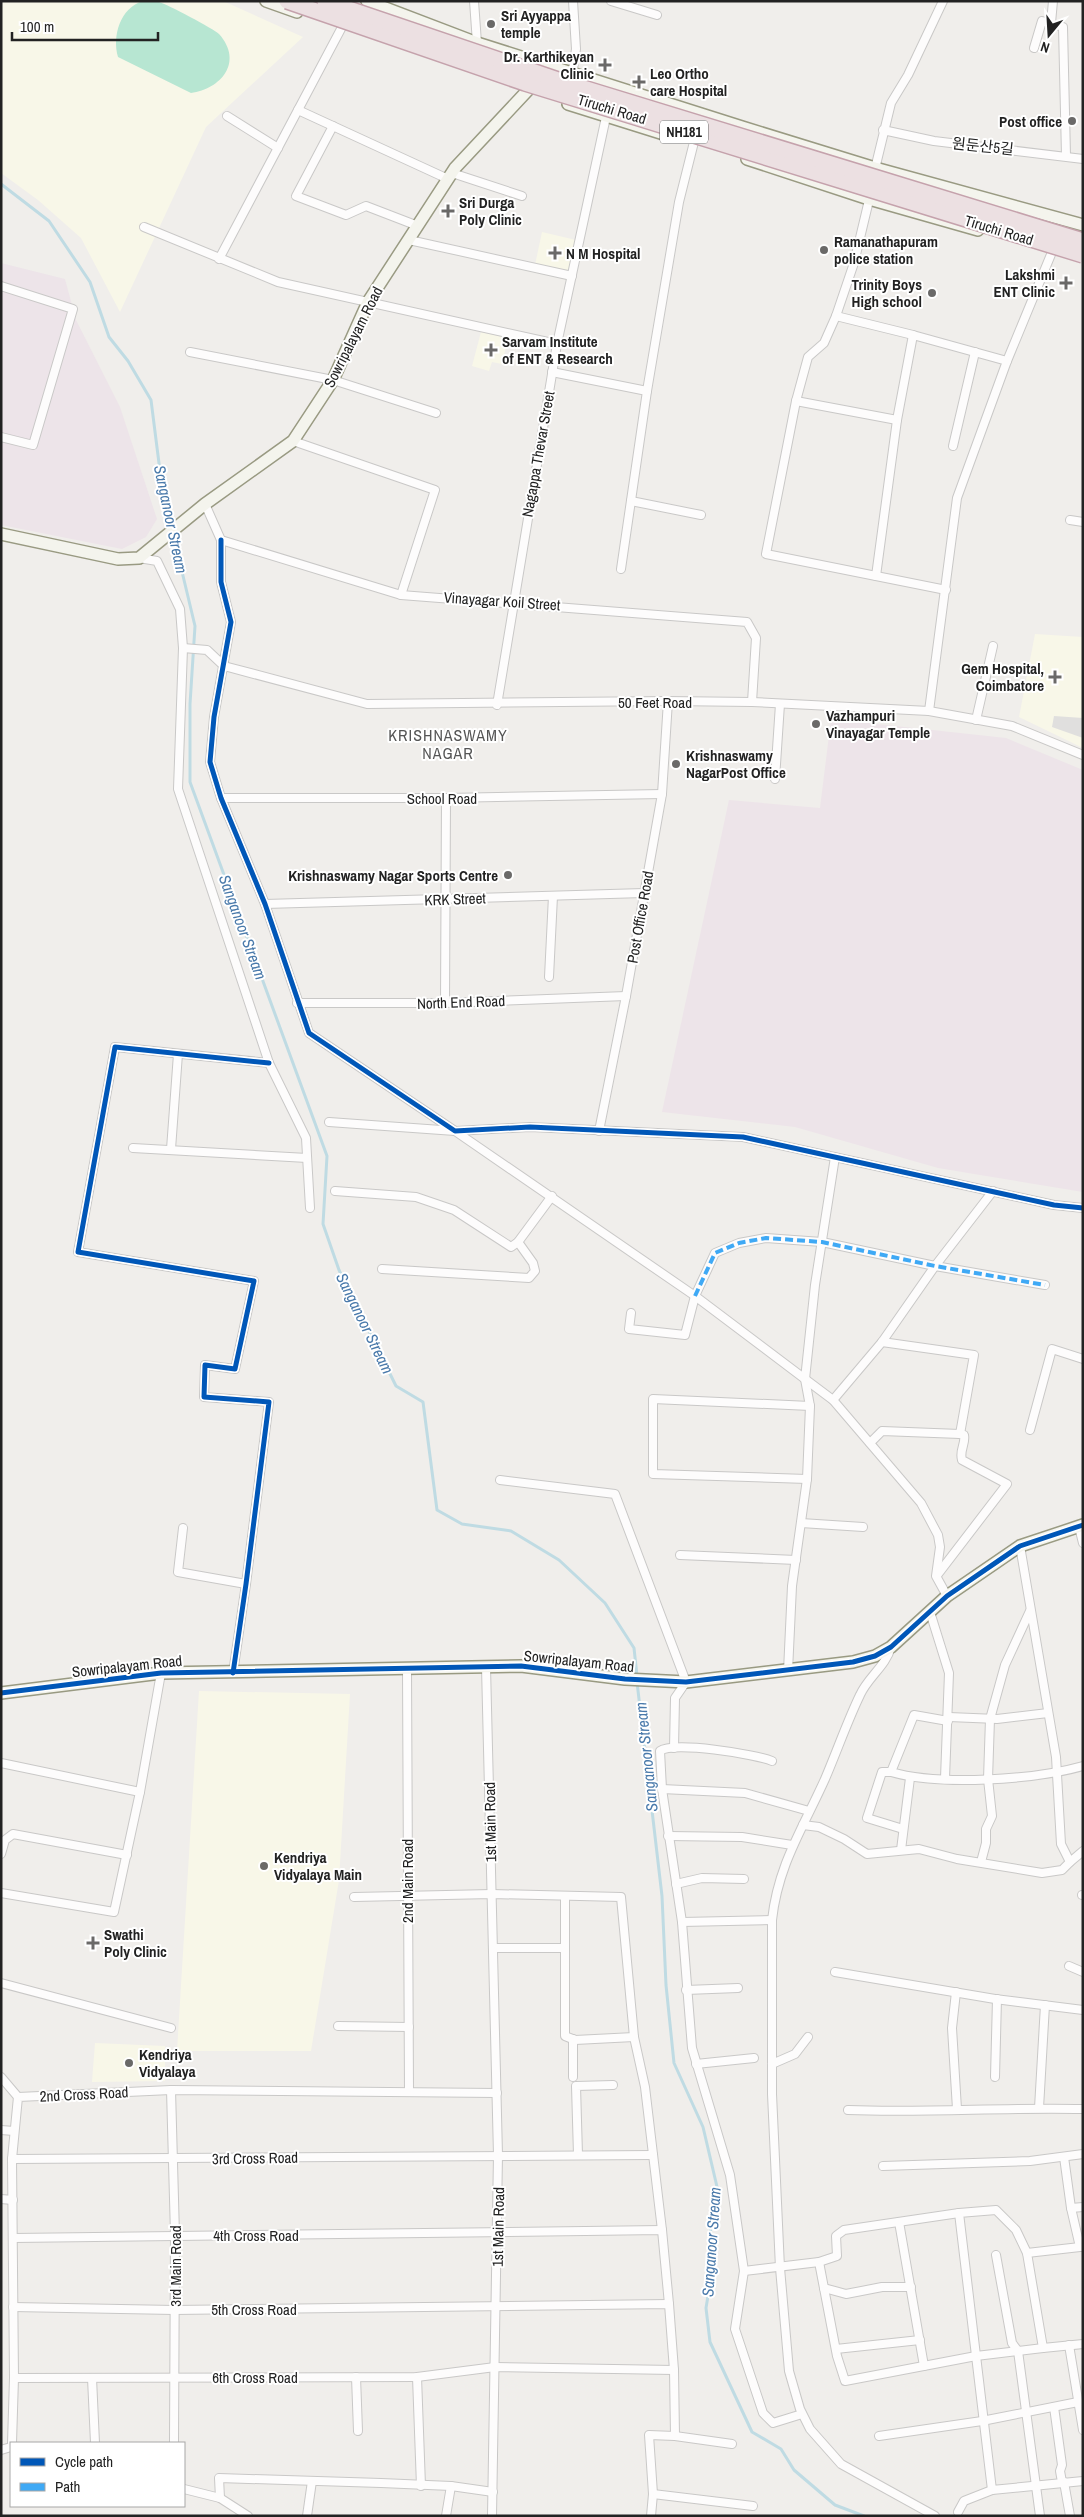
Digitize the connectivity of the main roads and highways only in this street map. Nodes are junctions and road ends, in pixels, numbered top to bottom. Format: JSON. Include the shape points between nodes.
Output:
{"nodes":[{"id":1,"x":286,"y":1,"type":"edge"},
{"id":2,"x":325,"y":1,"type":"edge"},
{"id":3,"x":1083,"y":242,"type":"edge"},
{"id":4,"x":1083,"y":255,"type":"edge"}],
"edges":[{"from":1,"to":4,"type":"highway","name":"Tiruchi Road","number":"NH181","bridge":true,"via":[[525,83]]},
{"from":2,"to":3,"type":"highway","name":"Tiruchi Road","number":"NH181","bridge":true,"via":[[578,87]]}]}
